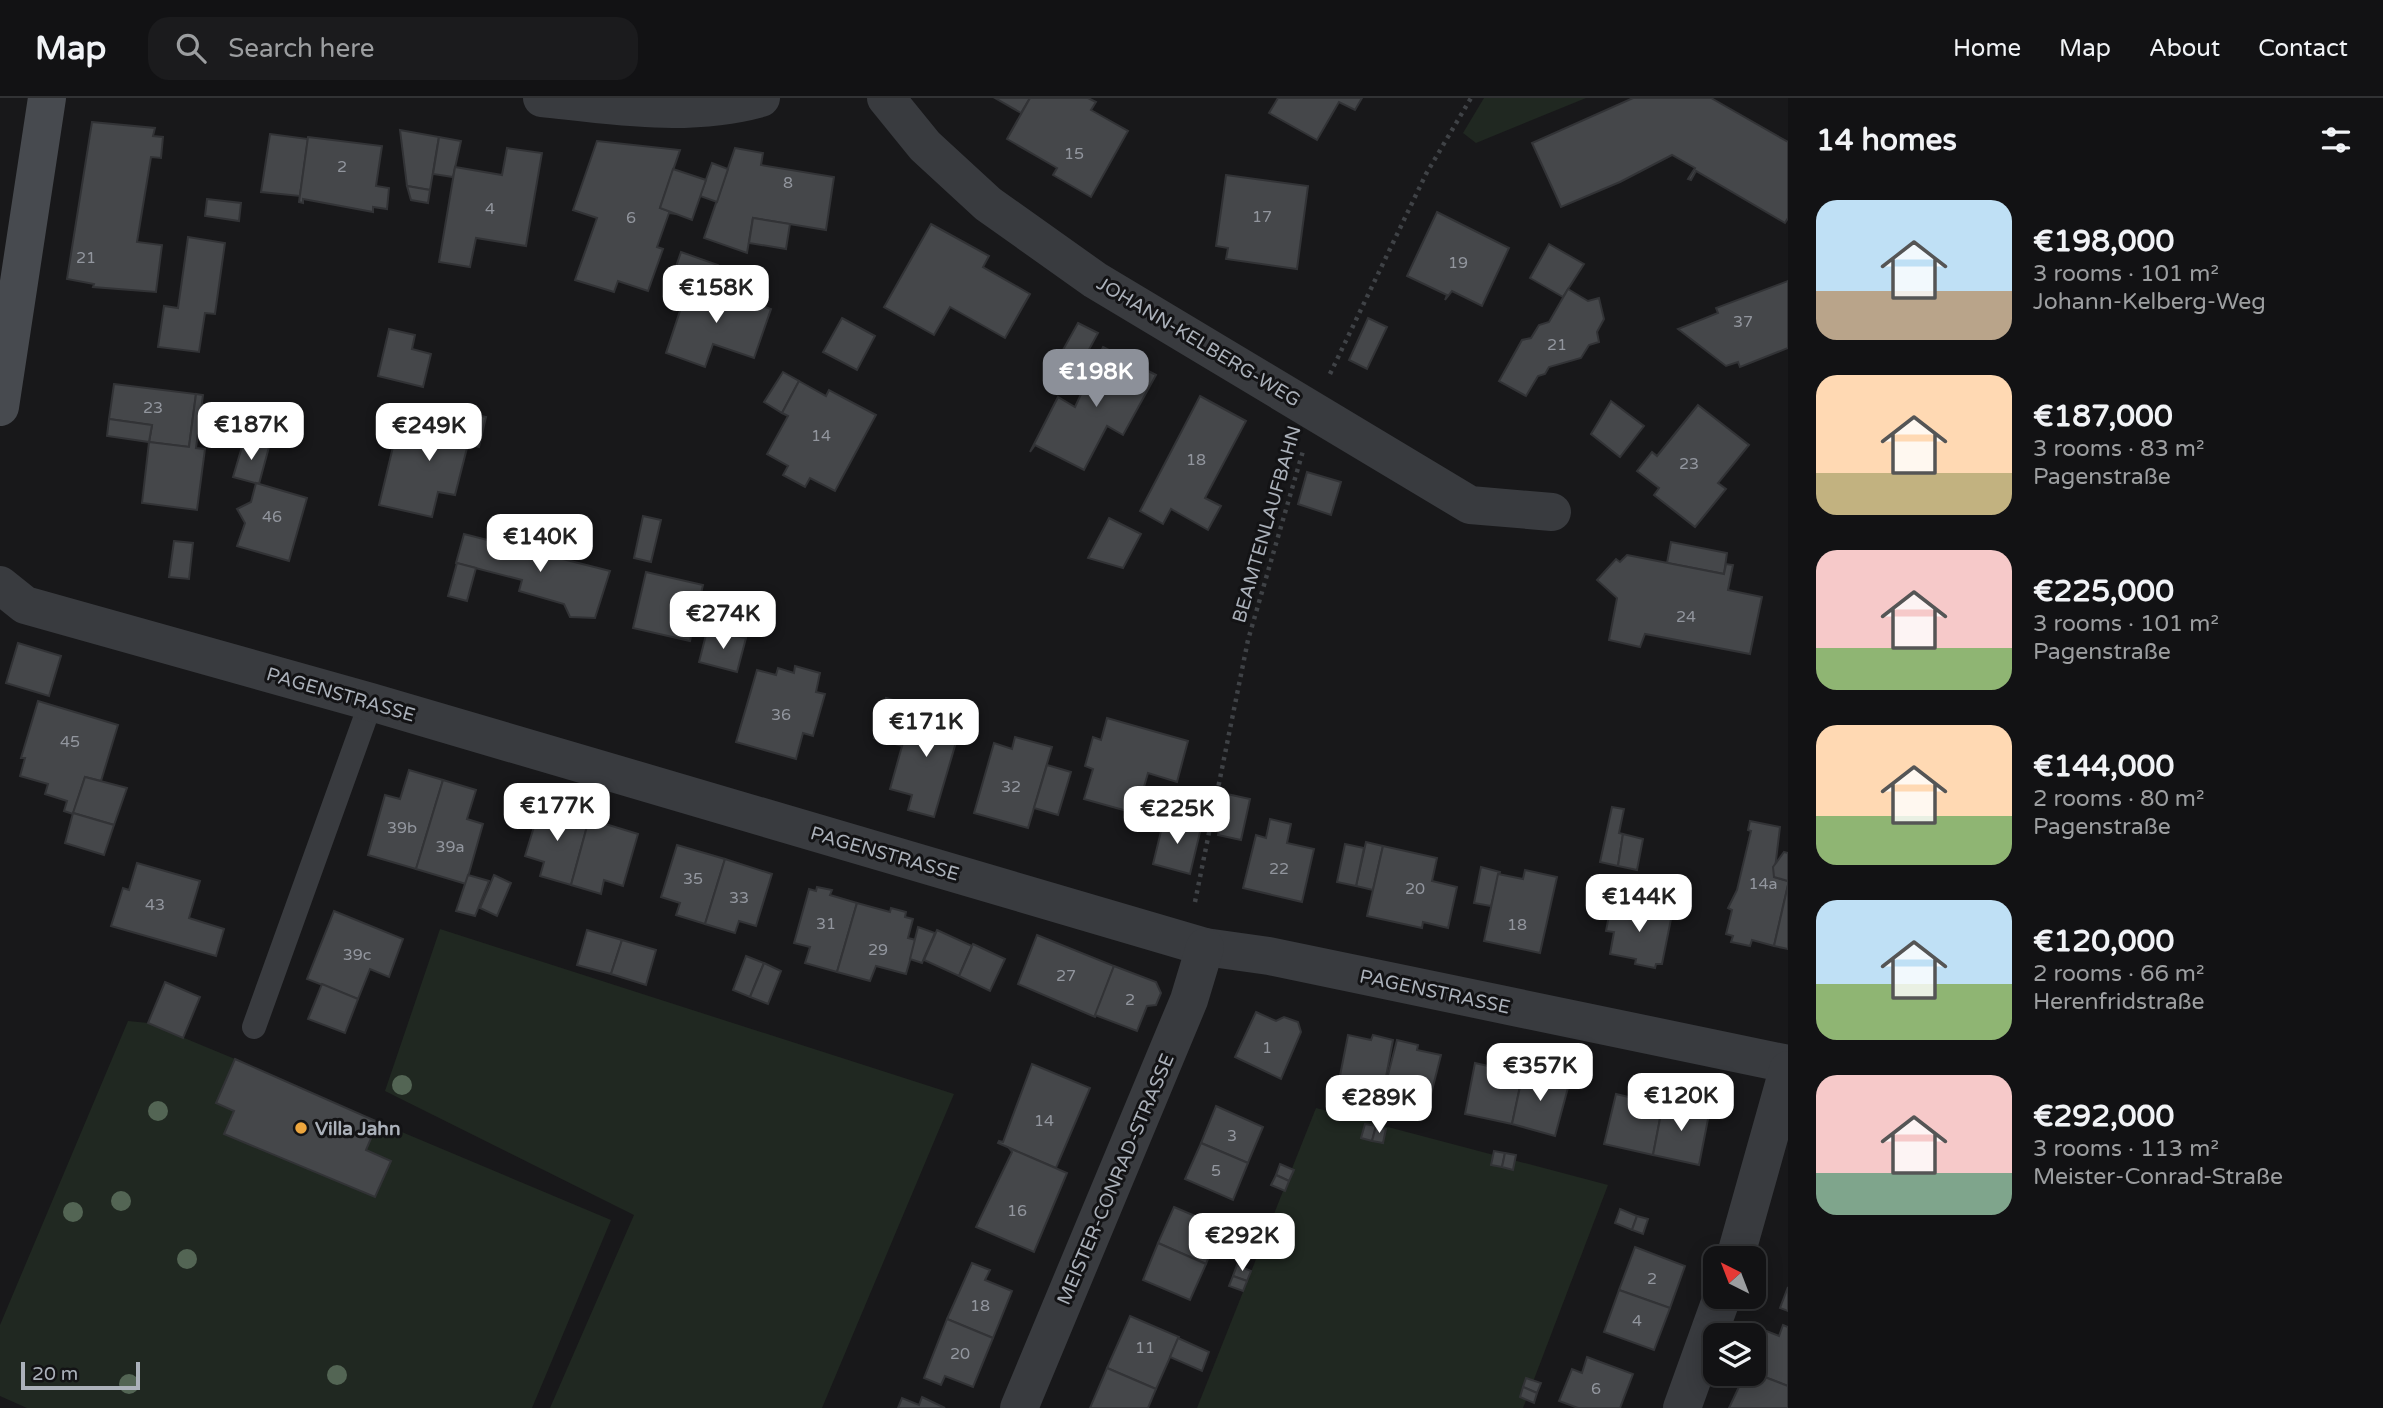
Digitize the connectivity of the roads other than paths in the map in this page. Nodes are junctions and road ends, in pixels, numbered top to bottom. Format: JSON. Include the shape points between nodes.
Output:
{"nodes":[{"id":1,"x":47,"y":98,"type":"edge"},
{"id":2,"x":542,"y":98,"type":"edge"},
{"id":3,"x":761,"y":98,"type":"edge"},
{"id":4,"x":886,"y":98,"type":"edge"},
{"id":5,"x":0,"y":407,"type":"edge"},
{"id":6,"x":1552,"y":512,"type":"dead end"},
{"id":7,"x":0,"y":585,"type":"edge"},
{"id":8,"x":371,"y":702,"type":"junction"},
{"id":9,"x":1205,"y":947,"type":"junction"},
{"id":10,"x":254,"y":1027,"type":"dead end"},
{"id":11,"x":1788,"y":1064,"type":"edge"},
{"id":12,"x":1788,"y":1070,"type":"edge"},
{"id":13,"x":1737,"y":1246,"type":"edge"},
{"id":14,"x":1718,"y":1309,"type":"edge"},
{"id":15,"x":1019,"y":1408,"type":"edge"},
{"id":16,"x":1682,"y":1408,"type":"edge"}],
"edges":[{"from":1,"to":5,"type":"street"},
{"from":2,"to":3,"type":"street","via":[[621,107],[707,109]]},
{"from":4,"to":6,"type":"street","name":"JOHANN-KELBERG-WEG","via":[[925,146],[988,204],[1095,280],[1471,505]]},
{"from":7,"to":8,"type":"street","name":"PAGENSTRASSE","via":[[25,606]]},
{"from":8,"to":9,"type":"street","name":"PAGENSTRASSE"},
{"from":8,"to":10,"type":"lane"},
{"from":9,"to":11,"type":"street","name":"PAGENSTRASSE","via":[[1269,956]]},
{"from":9,"to":15,"type":"street","name":"MEISTER-CONRAD-STRASSE","via":[[1189,1000]]},
{"from":12,"to":13,"type":"street"},
{"from":14,"to":16,"type":"street"}]}
